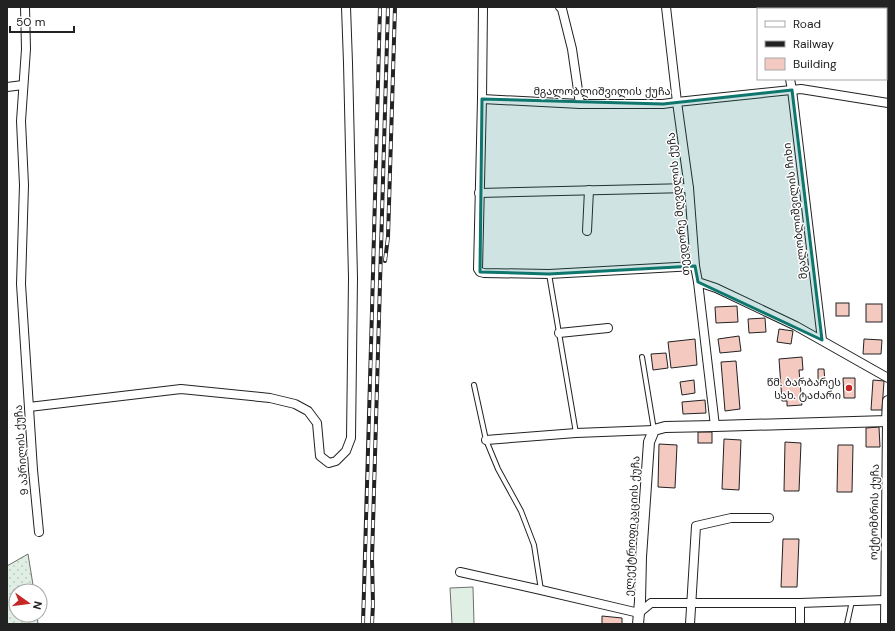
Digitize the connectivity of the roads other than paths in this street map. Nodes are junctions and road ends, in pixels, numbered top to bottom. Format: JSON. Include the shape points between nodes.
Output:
{"nodes":[{"id":1,"x":25,"y":7,"type":"edge"},
{"id":2,"x":346,"y":7,"type":"edge"},
{"id":3,"x":483,"y":7,"type":"edge"},
{"id":4,"x":560,"y":7,"type":"edge"},
{"id":5,"x":666,"y":7,"type":"edge"},
{"id":6,"x":790,"y":80,"type":"edge"},
{"id":7,"x":23,"y":85,"type":"junction"},
{"id":8,"x":7,"y":87,"type":"edge"},
{"id":9,"x":792,"y":90,"type":"junction"},
{"id":10,"x":482,"y":99,"type":"junction"},
{"id":11,"x":676,"y":102,"type":"junction"},
{"id":12,"x":888,"y":103,"type":"edge"},
{"id":13,"x":580,"y":104,"type":"junction"},
{"id":14,"x":689,"y":188,"type":"junction"},
{"id":15,"x":589,"y":190,"type":"junction"},
{"id":16,"x":479,"y":193,"type":"junction"},
{"id":17,"x":587,"y":231,"type":"dead end"},
{"id":18,"x":696,"y":266,"type":"junction"},
{"id":19,"x":549,"y":274,"type":"junction"},
{"id":20,"x":698,"y":282,"type":"junction"},
{"id":21,"x":608,"y":328,"type":"dead end"},
{"id":22,"x":559,"y":333,"type":"junction"},
{"id":23,"x":822,"y":340,"type":"junction"},
{"id":24,"x":642,"y":357,"type":"dead end"},
{"id":25,"x":888,"y":378,"type":"edge"},
{"id":26,"x":474,"y":385,"type":"dead end"},
{"id":27,"x":888,"y":401,"type":"edge"},
{"id":28,"x":29,"y":407,"type":"junction"},
{"id":29,"x":887,"y":421,"type":"edge"},
{"id":30,"x":715,"y":426,"type":"junction"},
{"id":31,"x":654,"y":430,"type":"junction"},
{"id":32,"x":576,"y":433,"type":"junction"},
{"id":33,"x":486,"y":440,"type":"junction"},
{"id":34,"x":769,"y":518,"type":"dead end"},
{"id":35,"x":39,"y":532,"type":"dead end"},
{"id":36,"x":460,"y":572,"type":"dead end"},
{"id":37,"x":541,"y":590,"type":"junction"},
{"id":38,"x":885,"y":600,"type":"junction"},
{"id":39,"x":852,"y":601,"type":"junction"},
{"id":40,"x":691,"y":602,"type":"junction"},
{"id":41,"x":800,"y":603,"type":"junction"},
{"id":42,"x":639,"y":613,"type":"junction"},
{"id":43,"x":638,"y":624,"type":"edge"},
{"id":44,"x":690,"y":624,"type":"edge"},
{"id":45,"x":800,"y":624,"type":"edge"},
{"id":46,"x":847,"y":624,"type":"edge"},
{"id":47,"x":885,"y":624,"type":"edge"}],
"edges":[{"from":1,"to":7,"type":"street","name":"9 აპრილის ქუჩა","via":[[26,50]]},
{"from":2,"to":28,"type":"street","via":[[353,278],[351,438],[346,451],[336,461],[328,462],[320,456],[317,423],[308,411],[294,404],[270,398],[181,389]]},
{"from":3,"to":10,"type":"street"},
{"from":4,"to":13,"type":"street","via":[[572,49]]},
{"from":5,"to":11,"type":"street","name":"თევდორე მღვდლის ქუჩა"},
{"from":6,"to":9,"type":"street","name":"მგალობლიშვილის ჩიხი"},
{"from":7,"to":8,"type":"street"},
{"from":7,"to":28,"type":"street","name":"9 აპრილის ქუჩა","via":[[21,121],[24,185],[21,284]]},
{"from":9,"to":11,"type":"street","name":"მგალობლიშვილის ქუჩა"},
{"from":9,"to":12,"type":"street","name":"მგალობლიშვილის ქუჩა","via":[[801,89]]},
{"from":9,"to":23,"type":"street","name":"მგალობლიშვილის ჩიხი"},
{"from":10,"to":13,"type":"street","name":"მგალობლიშვილის ქუჩა"},
{"from":10,"to":16,"type":"street"},
{"from":11,"to":13,"type":"street","name":"მგალობლიშვილის ქუჩა"},
{"from":11,"to":14,"type":"street","name":"თევდორე მღვდლის ქუჩა"},
{"from":14,"to":15,"type":"street"},
{"from":14,"to":18,"type":"street","name":"თევდორე მღვდლის ქუჩა"},
{"from":15,"to":16,"type":"street"},
{"from":15,"to":17,"type":"street"},
{"from":16,"to":19,"type":"street","via":[[480,272]]},
{"from":18,"to":19,"type":"street"},
{"from":18,"to":20,"type":"street","name":"თევდორე მღვდლის ქუჩა"},
{"from":19,"to":22,"type":"lane"},
{"from":20,"to":23,"type":"street","name":"თევდორე მღვდლის ქუჩა","via":[[716,288]]},
{"from":20,"to":30,"type":"street"},
{"from":21,"to":22,"type":"street"},
{"from":22,"to":32,"type":"lane"},
{"from":23,"to":25,"type":"street","name":"თევდორე მღვდლის ქუჩა"},
{"from":24,"to":31,"type":"lane"},
{"from":26,"to":33,"type":"lane"},
{"from":27,"to":29,"type":"street","name":"ოქტომბრის ქუჩა"},
{"from":28,"to":35,"type":"street","name":"9 აპრილის ქუჩა"},
{"from":29,"to":30,"type":"street"},
{"from":29,"to":38,"type":"street","name":"ოქტომბრის ქუჩა"},
{"from":30,"to":31,"type":"street","via":[[665,427]]},
{"from":31,"to":32,"type":"street"},
{"from":31,"to":42,"type":"street","name":"ელექტროფიკაციის ქუჩა","via":[[649,442]]},
{"from":32,"to":33,"type":"street"},
{"from":33,"to":37,"type":"lane","via":[[521,511],[534,545]]},
{"from":34,"to":40,"type":"street","via":[[731,518],[696,526]]},
{"from":36,"to":37,"type":"street"},
{"from":37,"to":42,"type":"street"},
{"from":38,"to":39,"type":"street"},
{"from":38,"to":47,"type":"street","name":"ოქტომბრის ქუჩა"},
{"from":39,"to":41,"type":"street"},
{"from":39,"to":46,"type":"lane"},
{"from":40,"to":41,"type":"street"},
{"from":40,"to":42,"type":"street","via":[[651,603]]},
{"from":40,"to":44,"type":"street"},
{"from":41,"to":45,"type":"street"},
{"from":42,"to":43,"type":"street","name":"ელექტროფიკაციის ქუჩა"}]}
